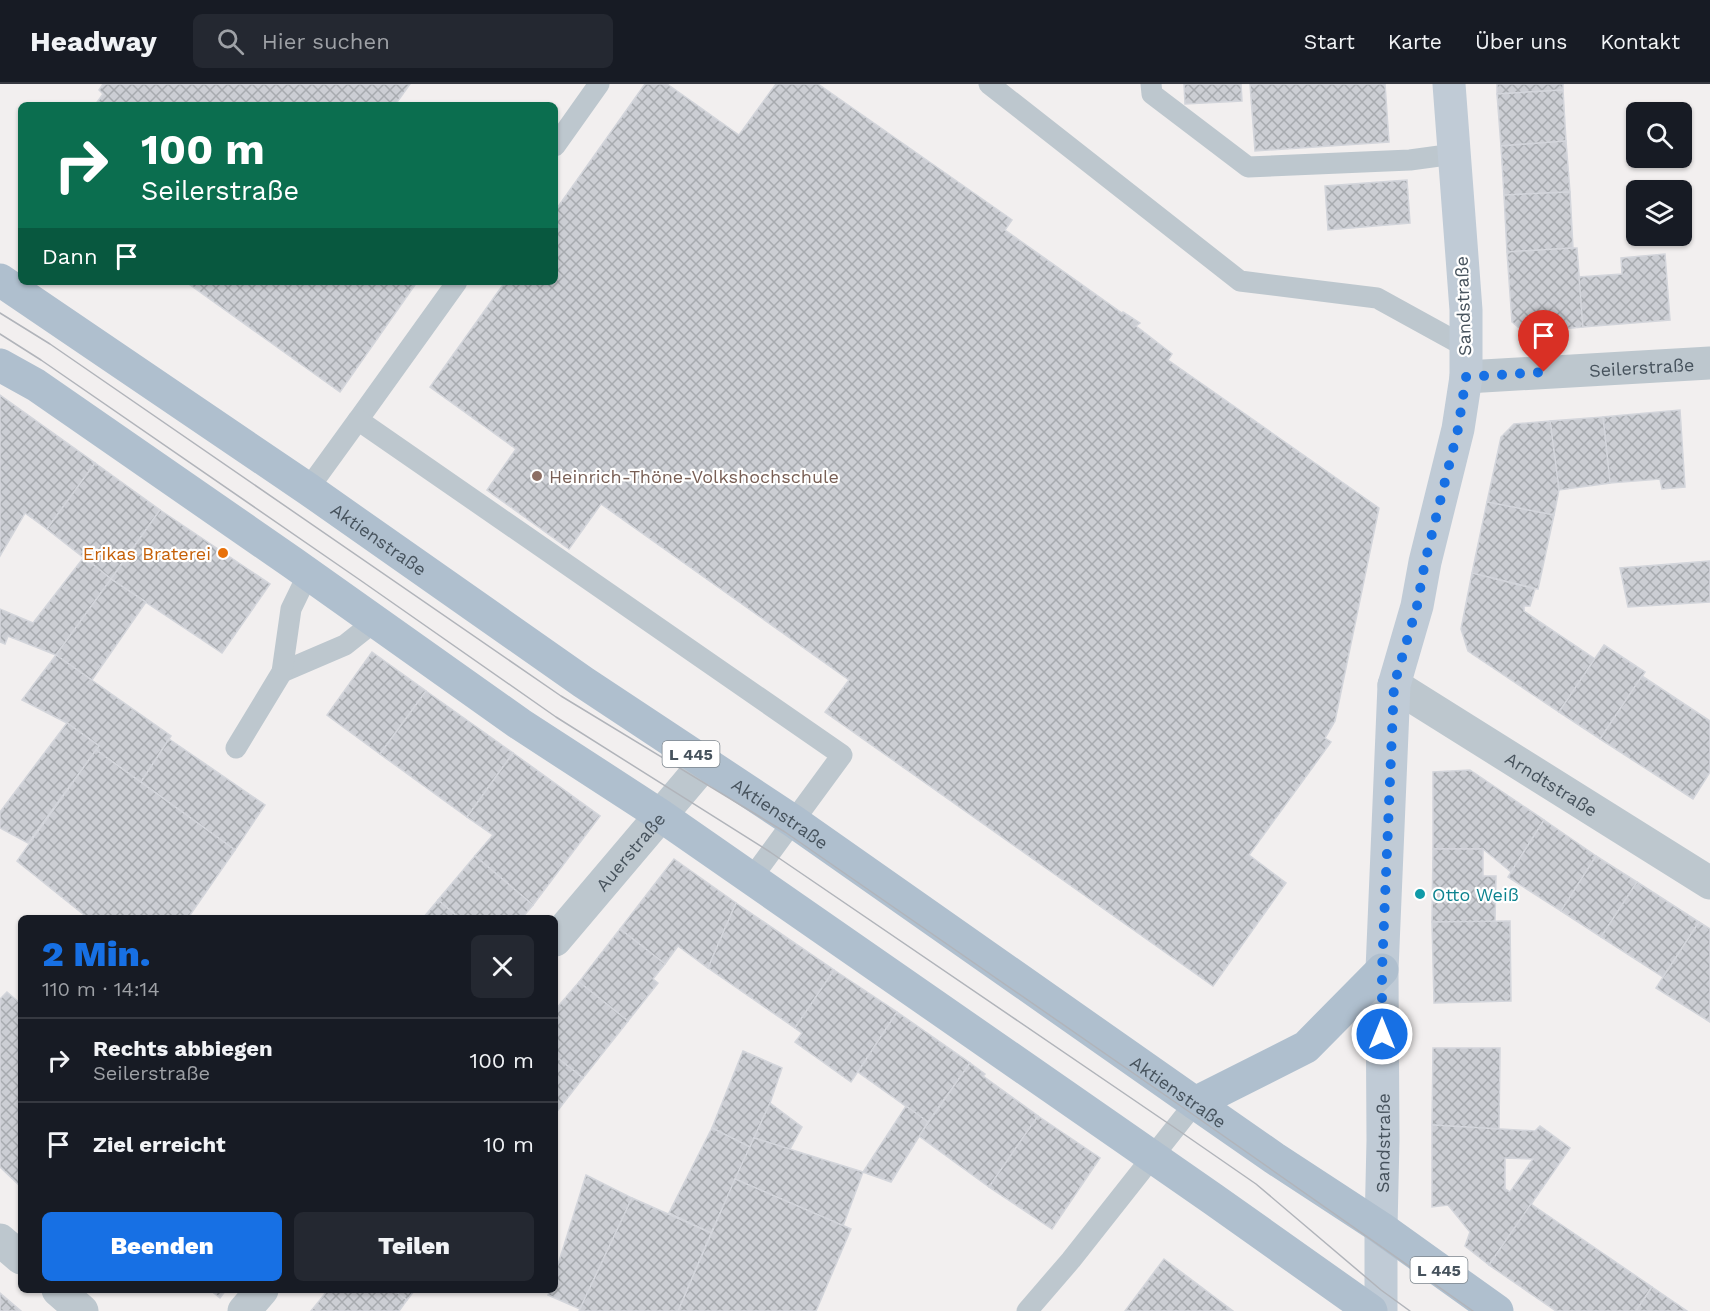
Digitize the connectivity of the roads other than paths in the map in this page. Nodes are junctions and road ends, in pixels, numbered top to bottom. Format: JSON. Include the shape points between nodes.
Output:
{"nodes":[{"id":1,"x":600,"y":84,"type":"edge"},
{"id":2,"x":989,"y":84,"type":"edge"},
{"id":3,"x":1151,"y":84,"type":"edge"},
{"id":4,"x":1449,"y":84,"type":"edge"},
{"id":5,"x":558,"y":142,"type":"edge"},
{"id":6,"x":1454,"y":153,"type":"junction"},
{"id":7,"x":0,"y":280,"type":"edge"},
{"id":8,"x":455,"y":285,"type":"edge"},
{"id":9,"x":1466,"y":362,"type":"junction"},
{"id":10,"x":1710,"y":363,"type":"edge"},
{"id":11,"x":0,"y":365,"type":"edge"},
{"id":12,"x":358,"y":420,"type":"junction"},
{"id":13,"x":308,"y":489,"type":"junction"},
{"id":14,"x":308,"y":574,"type":"junction"},
{"id":15,"x":374,"y":622,"type":"junction"},
{"id":16,"x":282,"y":672,"type":"junction"},
{"id":17,"x":1394,"y":685,"type":"junction"},
{"id":18,"x":236,"y":748,"type":"dead end"},
{"id":19,"x":705,"y":763,"type":"junction"},
{"id":20,"x":660,"y":814,"type":"junction"},
{"id":21,"x":793,"y":821,"type":"junction"},
{"id":22,"x":751,"y":879,"type":"junction"},
{"id":23,"x":1710,"y":883,"type":"edge"},
{"id":24,"x":558,"y":936,"type":"edge"},
{"id":25,"x":1382,"y":970,"type":"junction"},
{"id":26,"x":1195,"y":1103,"type":"junction"},
{"id":27,"x":1152,"y":1158,"type":"junction"},
{"id":28,"x":1381,"y":1228,"type":"junction"},
{"id":29,"x":0,"y":1240,"type":"edge"},
{"id":30,"x":18,"y":1255,"type":"edge"},
{"id":31,"x":61,"y":1293,"type":"edge"},
{"id":32,"x":259,"y":1293,"type":"edge"},
{"id":33,"x":82,"y":1311,"type":"edge"},
{"id":34,"x":244,"y":1311,"type":"edge"},
{"id":35,"x":1027,"y":1311,"type":"edge"},
{"id":36,"x":1371,"y":1311,"type":"edge"},
{"id":37,"x":1382,"y":1311,"type":"edge"},
{"id":38,"x":1497,"y":1311,"type":"edge"}],
"edges":[{"from":1,"to":5,"type":"lane"},
{"from":2,"to":9,"type":"lane","via":[[1240,281],[1377,298]]},
{"from":3,"to":6,"type":"lane","via":[[1152,94],[1248,168],[1410,160]]},
{"from":4,"to":6,"type":"street","name":"Sandstraße"},
{"from":6,"to":9,"type":"street","name":"Sandstraße"},
{"from":7,"to":13,"type":"main road","name":"Aktienstraße","number":"L 445"},
{"from":8,"to":12,"type":"lane"},
{"from":9,"to":10,"type":"street","name":"Seilerstraße"},
{"from":9,"to":17,"type":"street","name":"Sandstraße","via":[[1458,429],[1417,606]]},
{"from":11,"to":14,"type":"main road","via":[[36,385]]},
{"from":12,"to":13,"type":"lane"},
{"from":12,"to":21,"type":"lane","via":[[842,755]]},
{"from":13,"to":19,"type":"main road","name":"Aktienstraße","number":"L 445"},
{"from":14,"to":15,"type":"main road"},
{"from":14,"to":16,"type":"lane","via":[[291,609]]},
{"from":15,"to":16,"type":"lane","via":[[345,645]]},
{"from":15,"to":20,"type":"main road","via":[[520,724]]},
{"from":16,"to":18,"type":"lane"},
{"from":17,"to":23,"type":"street","name":"Arndtstraße"},
{"from":17,"to":25,"type":"street","name":"Sandstraße"},
{"from":19,"to":20,"type":"street","name":"Auerstraße"},
{"from":19,"to":21,"type":"main road","name":"Aktienstraße","number":"L 445"},
{"from":20,"to":22,"type":"main road"},
{"from":20,"to":24,"type":"street","name":"Auerstraße"},
{"from":21,"to":22,"type":"lane"},
{"from":21,"to":26,"type":"main road","name":"Aktienstraße","number":"L 445"},
{"from":22,"to":27,"type":"main road"},
{"from":25,"to":26,"type":"main road","via":[[1306,1047]]},
{"from":25,"to":28,"type":"street","name":"Sandstraße"},
{"from":26,"to":27,"type":"lane"},
{"from":26,"to":28,"type":"main road","name":"Aktienstraße","number":"L 445"},
{"from":27,"to":35,"type":"lane"},
{"from":27,"to":36,"type":"main road"},
{"from":28,"to":37,"type":"street","name":"Sandstraße"},
{"from":28,"to":38,"type":"main road","name":"Aktienstraße","number":"L 445"},
{"from":29,"to":30,"type":"street"},
{"from":31,"to":33,"type":"street"},
{"from":32,"to":34,"type":"street"}]}
